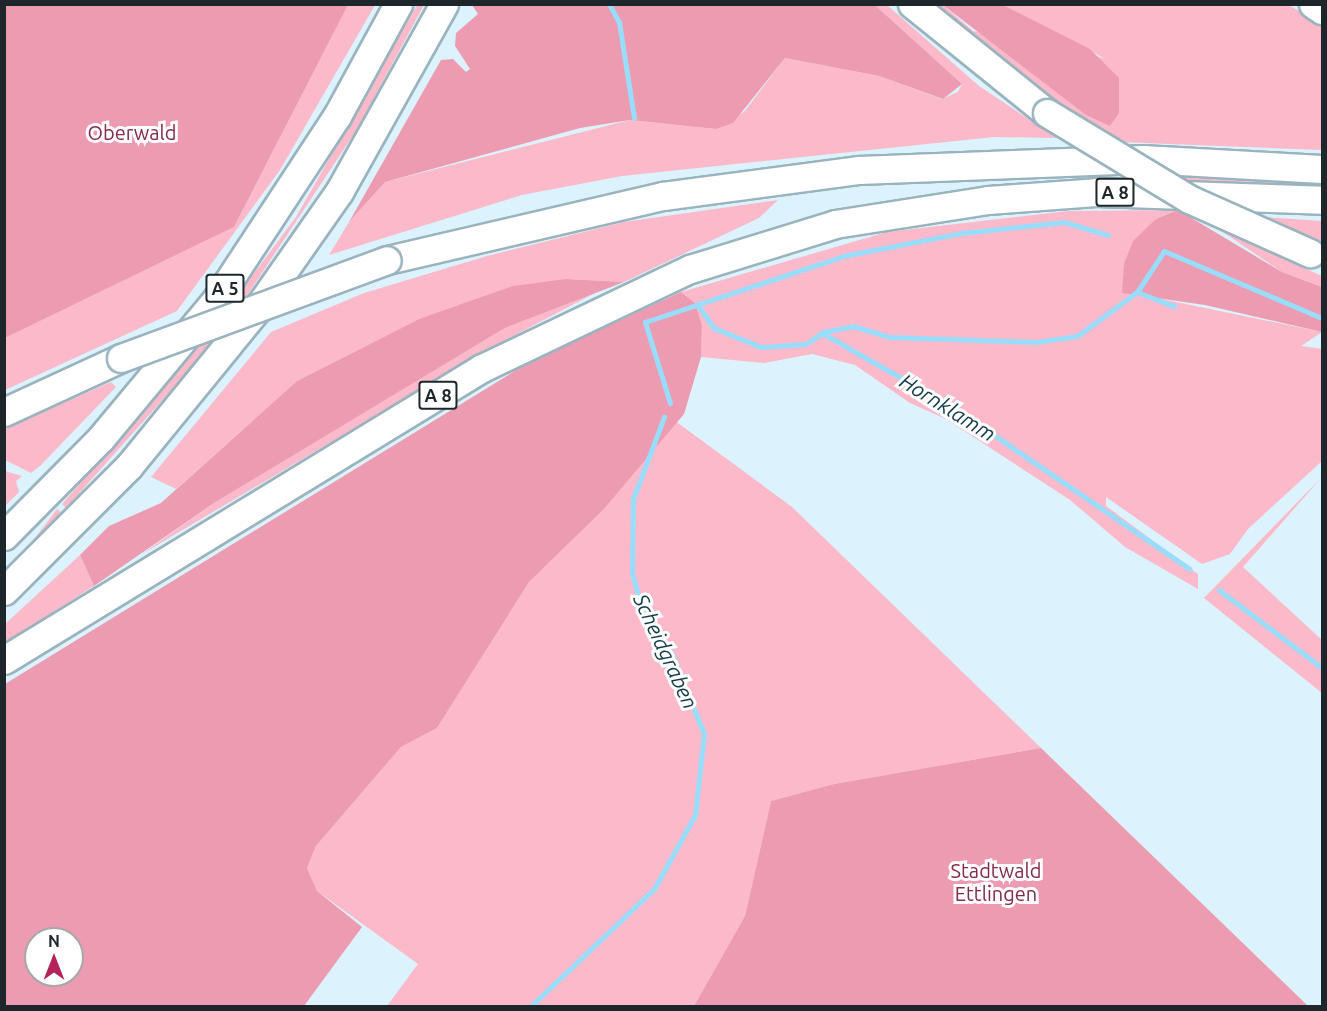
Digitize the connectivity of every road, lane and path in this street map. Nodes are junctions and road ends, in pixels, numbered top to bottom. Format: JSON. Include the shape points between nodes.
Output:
{"nodes":[{"id":1,"x":398,"y":4,"type":"edge"},
{"id":2,"x":444,"y":4,"type":"edge"},
{"id":3,"x":912,"y":4,"type":"edge"},
{"id":4,"x":1313,"y":4,"type":"edge"},
{"id":5,"x":1323,"y":10,"type":"edge"},
{"id":6,"x":1323,"y":169,"type":"edge"},
{"id":7,"x":1323,"y":200,"type":"edge"},
{"id":8,"x":1316,"y":255,"type":"edge"},
{"id":9,"x":4,"y":412,"type":"edge"},
{"id":10,"x":4,"y":536,"type":"edge"},
{"id":11,"x":4,"y":591,"type":"edge"},
{"id":12,"x":4,"y":660,"type":"edge"}],
"edges":[{"from":1,"to":10,"type":"highway","number":"A 5","via":[[325,136],[216,300],[101,438]]},
{"from":2,"to":11,"type":"highway","number":"A 5","via":[[339,192],[258,309],[129,466]]},
{"from":3,"to":8,"type":"highway","number":"A 8","bridge":true,"via":[[1047,113],[1190,199]]},
{"from":4,"to":5,"type":"highway"},
{"from":6,"to":9,"type":"highway","number":"A 8","bridge":true,"via":[[1143,159],[860,170],[630,202],[387,260],[121,358]]},
{"from":7,"to":12,"type":"highway","number":"A 8","via":[[1096,192],[988,200],[835,224],[690,269],[482,368]]}]}
